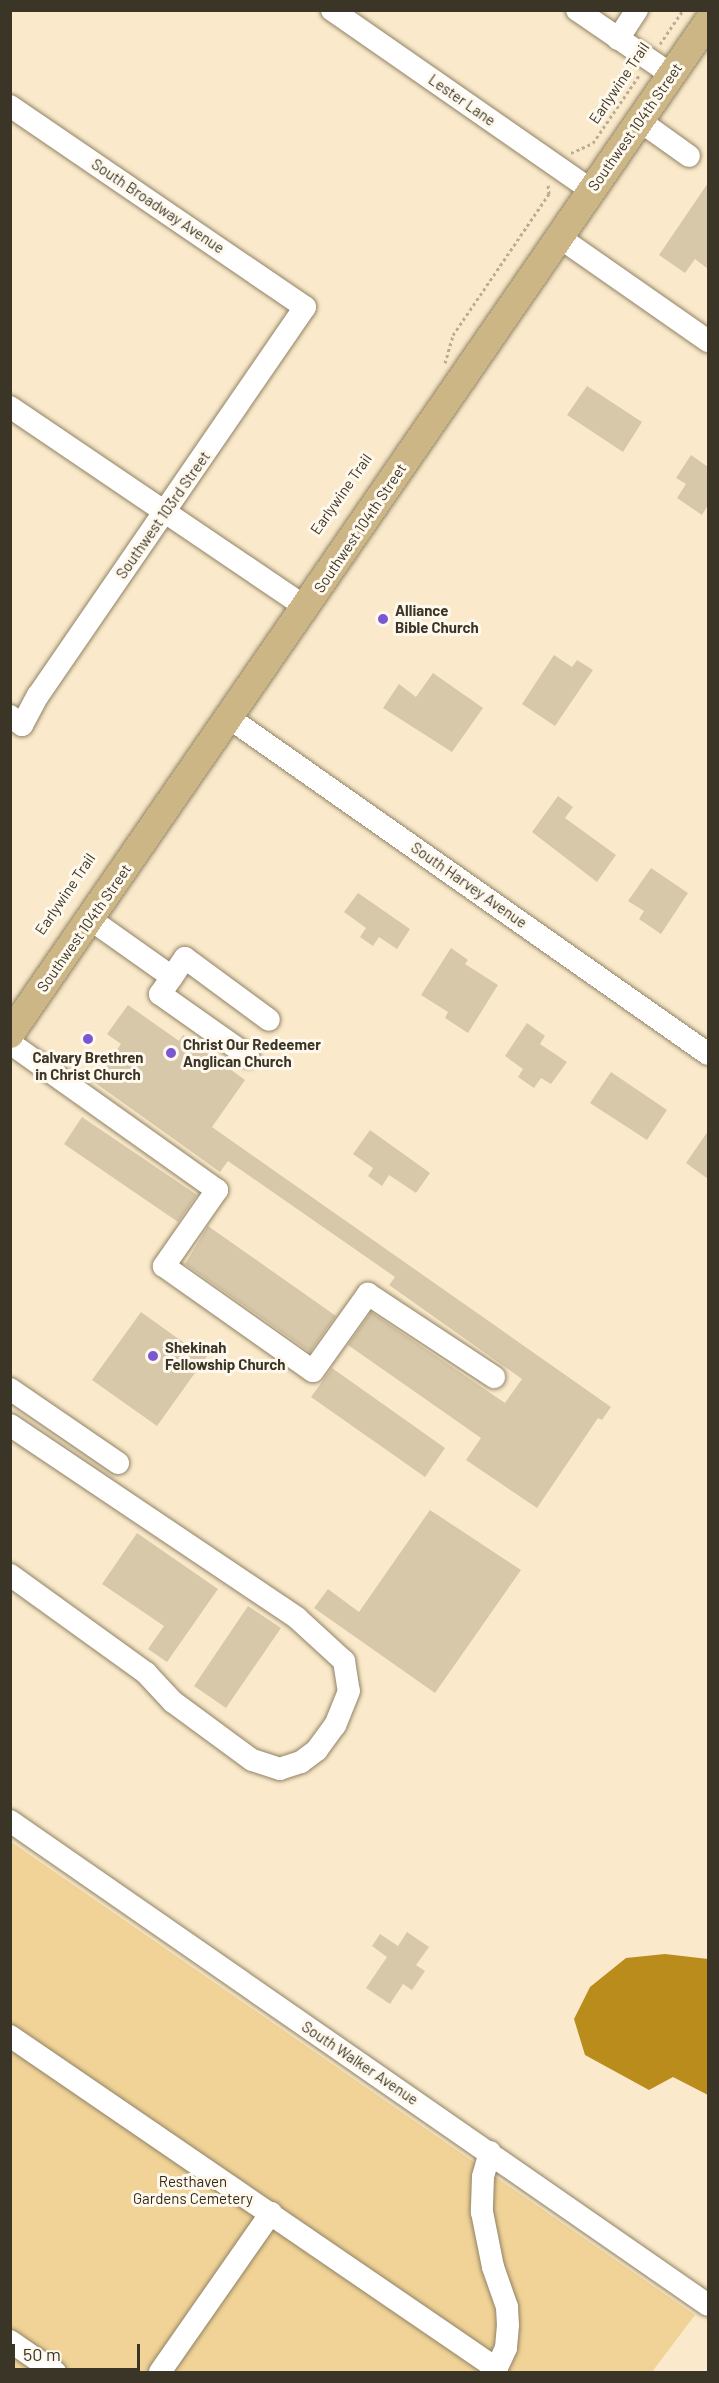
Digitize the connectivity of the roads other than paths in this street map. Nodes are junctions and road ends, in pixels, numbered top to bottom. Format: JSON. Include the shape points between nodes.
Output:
{"nodes":[{"id":1,"x":332,"y":10,"type":"edge"},
{"id":2,"x":577,"y":10,"type":"edge"},
{"id":3,"x":637,"y":10,"type":"edge"},
{"id":4,"x":706,"y":30,"type":"edge"},
{"id":5,"x":618,"y":39,"type":"junction"},
{"id":6,"x":661,"y":67,"type":"junction"},
{"id":7,"x":10,"y":106,"type":"edge"},
{"id":8,"x":640,"y":121,"type":"junction"},
{"id":9,"x":689,"y":156,"type":"dead end"},
{"id":10,"x":591,"y":190,"type":"junction"},
{"id":11,"x":559,"y":237,"type":"junction"},
{"id":12,"x":305,"y":307,"type":"joint"},
{"id":13,"x":708,"y":341,"type":"edge"},
{"id":14,"x":10,"y":407,"type":"edge"},
{"id":15,"x":165,"y":513,"type":"junction"},
{"id":16,"x":305,"y":607,"type":"junction"},
{"id":17,"x":228,"y":717,"type":"junction"},
{"id":18,"x":16,"y":720,"type":"edge"},
{"id":19,"x":90,"y":919,"type":"junction"},
{"id":20,"x":172,"y":977,"type":"junction"},
{"id":21,"x":269,"y":1020,"type":"dead end"},
{"id":22,"x":10,"y":1034,"type":"edge"},
{"id":23,"x":10,"y":1043,"type":"edge"},
{"id":24,"x":708,"y":1054,"type":"edge"},
{"id":25,"x":248,"y":1056,"type":"dead end"},
{"id":26,"x":494,"y":1377,"type":"dead end"},
{"id":27,"x":10,"y":1389,"type":"edge"},
{"id":28,"x":10,"y":1425,"type":"edge"},
{"id":29,"x":118,"y":1463,"type":"dead end"},
{"id":30,"x":10,"y":1575,"type":"edge"},
{"id":31,"x":10,"y":1821,"type":"edge"},
{"id":32,"x":10,"y":2036,"type":"edge"},
{"id":33,"x":490,"y":2152,"type":"junction"},
{"id":34,"x":271,"y":2213,"type":"junction"},
{"id":35,"x":708,"y":2305,"type":"edge"},
{"id":36,"x":10,"y":2341,"type":"edge"},
{"id":37,"x":496,"y":2371,"type":"edge"},
{"id":38,"x":56,"y":2373,"type":"edge"},
{"id":39,"x":160,"y":2373,"type":"edge"}],
"edges":[{"from":1,"to":10,"type":"street","name":"Lester Lane"},
{"from":2,"to":5,"type":"street"},
{"from":3,"to":5,"type":"street"},
{"from":4,"to":6,"type":"main road","name":"Southwest 104th Street"},
{"from":5,"to":6,"type":"street"},
{"from":6,"to":8,"type":"main road","name":"Southwest 104th Street"},
{"from":7,"to":12,"type":"street","name":"South Broadway Avenue"},
{"from":8,"to":9,"type":"street"},
{"from":8,"to":10,"type":"main road","name":"Southwest 104th Street"},
{"from":10,"to":11,"type":"main road","name":"Southwest 104th Street"},
{"from":11,"to":13,"type":"street"},
{"from":11,"to":16,"type":"main road","name":"Southwest 104th Street"},
{"from":12,"to":15,"type":"street","name":"Southwest 103rd Street"},
{"from":14,"to":15,"type":"street"},
{"from":15,"to":16,"type":"street"},
{"from":15,"to":18,"type":"street","name":"Southwest 103rd Street","via":[[38,695]]},
{"from":16,"to":17,"type":"main road","name":"Southwest 104th Street"},
{"from":17,"to":19,"type":"main road","name":"Southwest 104th Street"},
{"from":17,"to":24,"type":"street","name":"South Harvey Avenue"},
{"from":19,"to":20,"type":"street"},
{"from":19,"to":22,"type":"main road","name":"Southwest 104th Street"},
{"from":20,"to":21,"type":"street","via":[[185,958]]},
{"from":20,"to":25,"type":"street","via":[[160,994]]},
{"from":23,"to":26,"type":"street","via":[[217,1190],[172,1239],[164,1266],[313,1371],[368,1294]]},
{"from":27,"to":29,"type":"street"},
{"from":28,"to":30,"type":"street","via":[[297,1618],[344,1661],[349,1691],[318,1750],[301,1762],[280,1769],[252,1760],[173,1702],[146,1673]]},
{"from":31,"to":33,"type":"street","name":"South Walker Avenue"},
{"from":32,"to":34,"type":"street"},
{"from":33,"to":35,"type":"street","name":"South Walker Avenue"},
{"from":33,"to":37,"type":"street","via":[[483,2177],[484,2230],[507,2307],[508,2325],[506,2348]]},
{"from":34,"to":37,"type":"street"},
{"from":34,"to":39,"type":"street"},
{"from":36,"to":38,"type":"street"}]}
